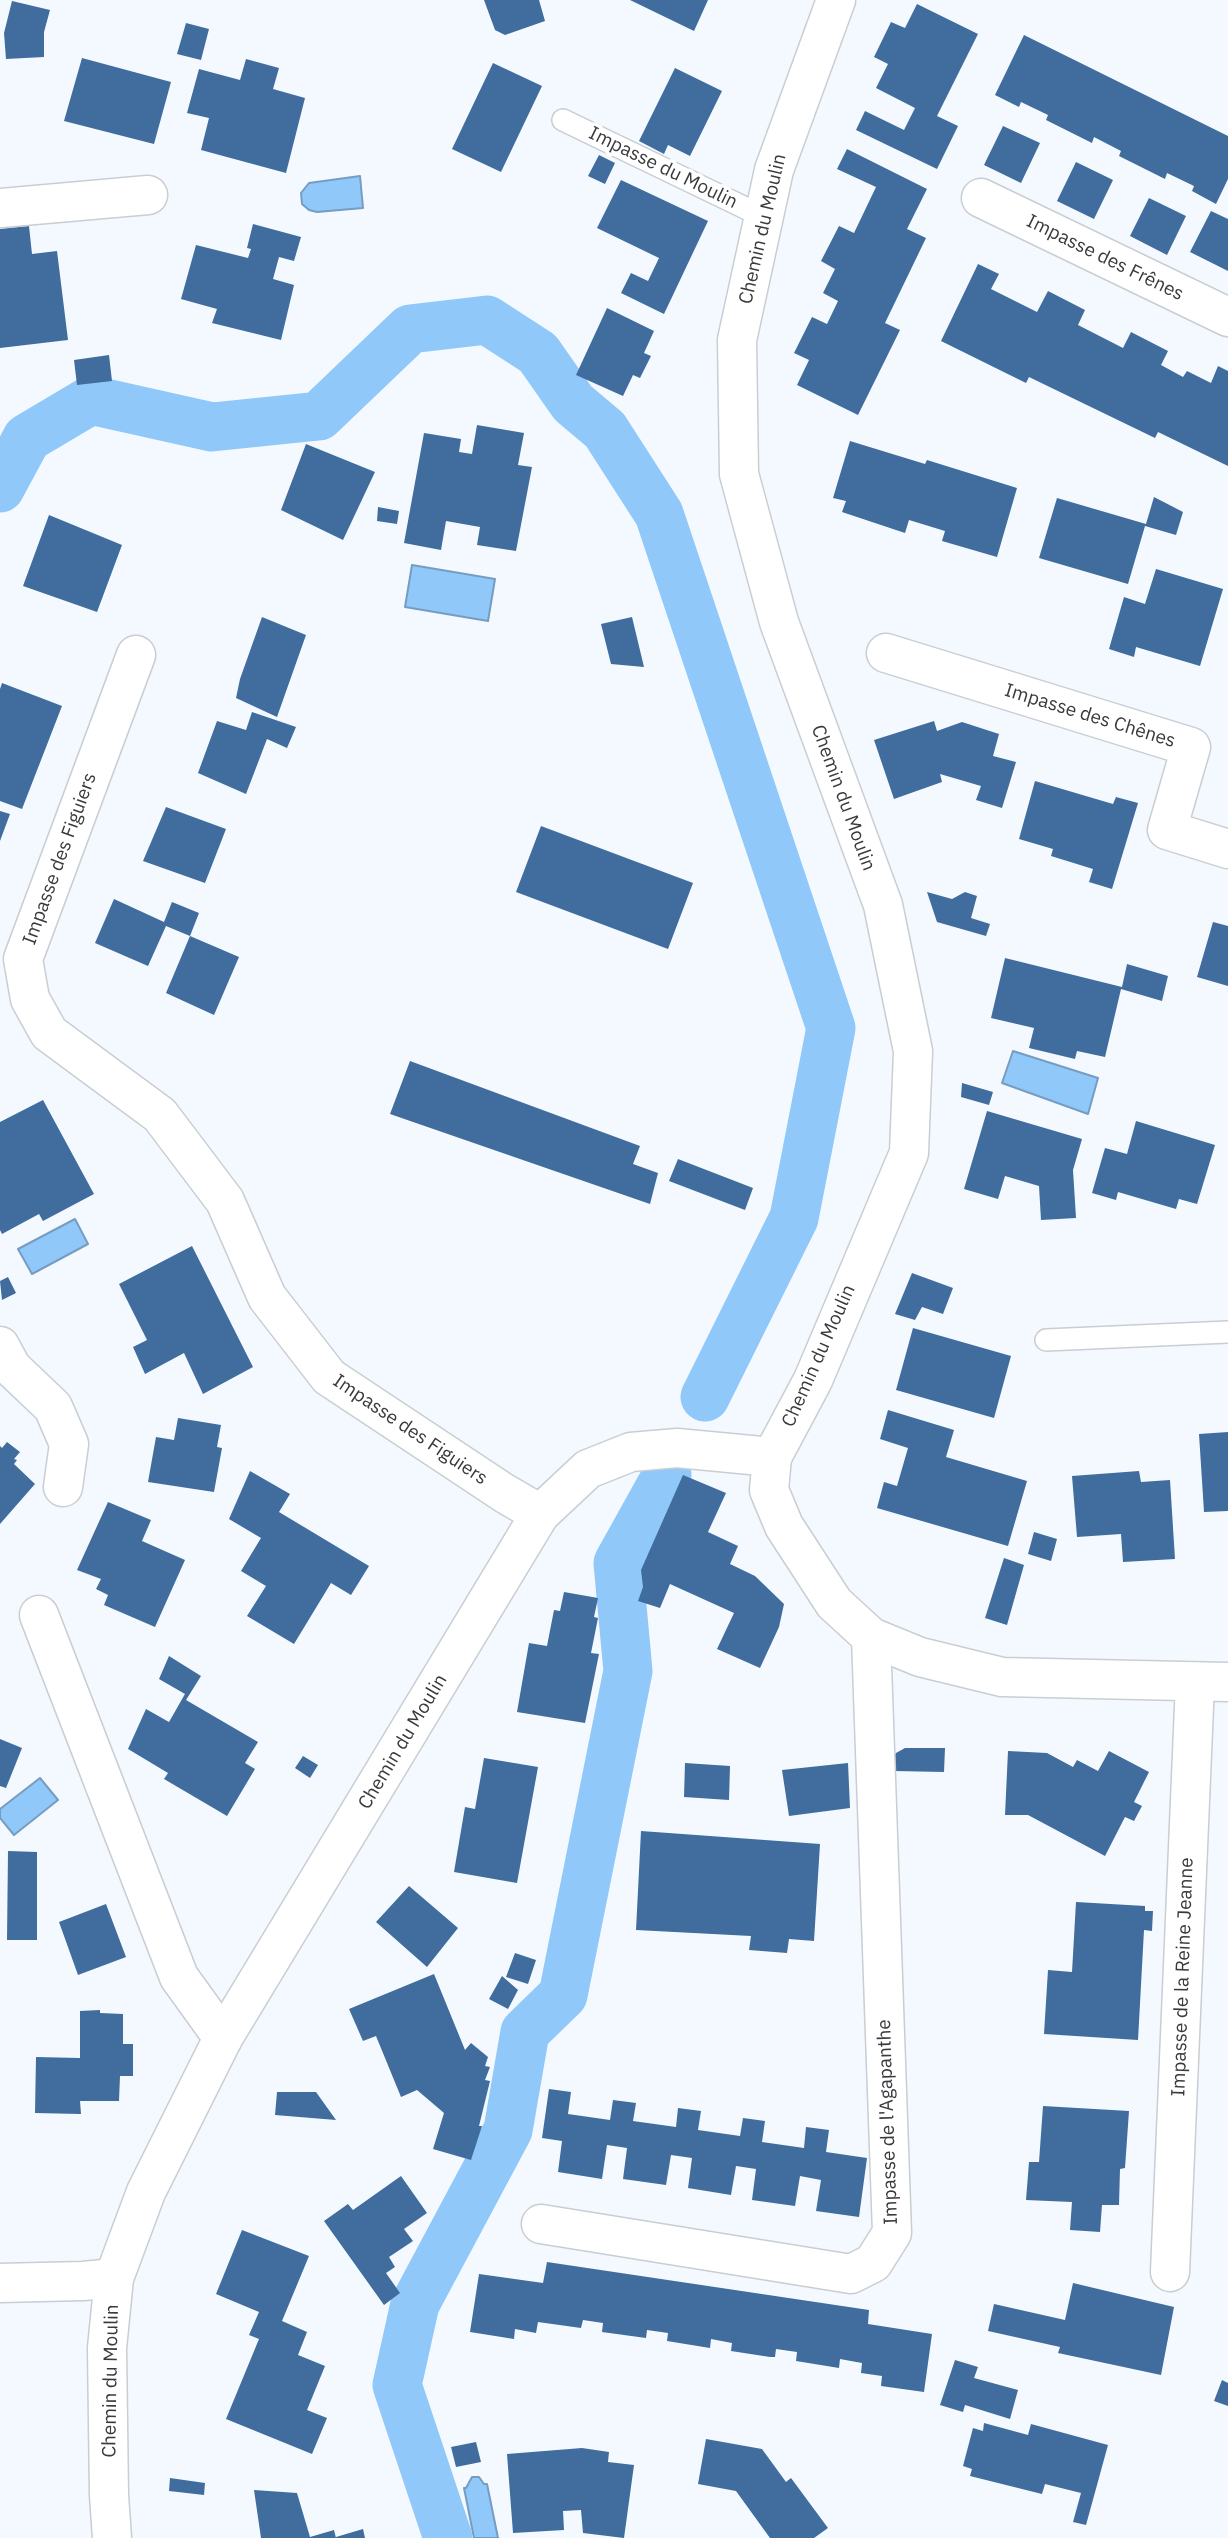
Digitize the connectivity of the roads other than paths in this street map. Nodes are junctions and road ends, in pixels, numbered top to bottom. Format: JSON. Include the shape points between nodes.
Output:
{"nodes":[{"id":1,"x":836,"y":0,"type":"edge"},
{"id":2,"x":563,"y":120,"type":"dead end"},
{"id":3,"x":148,"y":195,"type":"dead end"},
{"id":4,"x":981,"y":198,"type":"dead end"},
{"id":5,"x":0,"y":208,"type":"edge"},
{"id":6,"x":764,"y":217,"type":"junction"},
{"id":7,"x":1228,"y":317,"type":"edge"},
{"id":8,"x":886,"y":653,"type":"dead end"},
{"id":9,"x":136,"y":655,"type":"dead end"},
{"id":10,"x":1228,"y":849,"type":"edge"},
{"id":11,"x":1228,"y":1332,"type":"edge"},
{"id":12,"x":1046,"y":1340,"type":"dead end"},
{"id":13,"x":0,"y":1346,"type":"edge"},
{"id":14,"x":772,"y":1457,"type":"junction"},
{"id":15,"x":63,"y":1486,"type":"dead end"},
{"id":16,"x":540,"y":1514,"type":"junction"},
{"id":17,"x":39,"y":1615,"type":"dead end"},
{"id":18,"x":872,"y":1637,"type":"junction"},
{"id":19,"x":1212,"y":1682,"type":"edge"},
{"id":20,"x":223,"y":2038,"type":"junction"},
{"id":21,"x":541,"y":2224,"type":"dead end"},
{"id":22,"x":1170,"y":2272,"type":"dead end"},
{"id":23,"x":114,"y":2278,"type":"junction"},
{"id":24,"x":0,"y":2283,"type":"edge"},
{"id":25,"x":110,"y":2538,"type":"edge"}],
"edges":[{"from":1,"to":6,"type":"street","name":"Chemin du Moulin","via":[[774,170]]},
{"from":2,"to":6,"type":"lane","name":"Impasse du Moulin"},
{"from":3,"to":5,"type":"street"},
{"from":4,"to":7,"type":"street","name":"Impasse des Frênes"},
{"from":6,"to":14,"type":"street","name":"Chemin du Moulin","via":[[737,341],[740,474],[779,622],[883,905],[913,1051],[909,1153],[813,1380]]},
{"from":8,"to":10,"type":"street","name":"Impasse des Chênes","via":[[1191,747],[1167,830]]},
{"from":9,"to":16,"type":"street","name":"Impasse des Figuiers","via":[[23,959],[30,999],[49,1033],[160,1115],[225,1201],[267,1297],[329,1377]]},
{"from":11,"to":12,"type":"lane"},
{"from":13,"to":15,"type":"street","via":[[12,1368],[53,1407],[69,1444]]},
{"from":14,"to":16,"type":"street","name":"Chemin du Moulin","via":[[677,1448],[631,1452],[588,1469]]},
{"from":14,"to":18,"type":"street","via":[[769,1490],[783,1526],[834,1603]]},
{"from":16,"to":20,"type":"street","name":"Chemin du Moulin"},
{"from":17,"to":20,"type":"street","via":[[179,1977]]},
{"from":18,"to":19,"type":"street","via":[[920,1657],[1002,1677]]},
{"from":18,"to":21,"type":"street","name":"Impasse de l'Agapanthe","via":[[892,2233],[873,2263],[851,2274]]},
{"from":19,"to":22,"type":"street","name":"Impasse de la Reine Jeanne"},
{"from":20,"to":23,"type":"street","name":"Chemin du Moulin","via":[[146,2192]]},
{"from":23,"to":24,"type":"street"},
{"from":23,"to":25,"type":"street","name":"Chemin du Moulin","via":[[107,2348]]}]}
